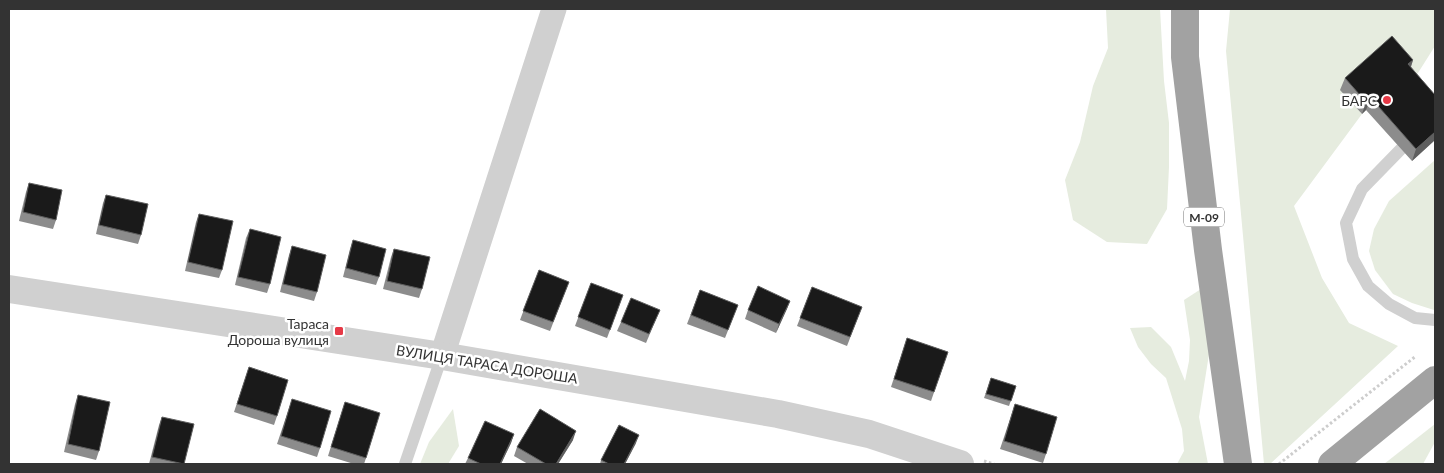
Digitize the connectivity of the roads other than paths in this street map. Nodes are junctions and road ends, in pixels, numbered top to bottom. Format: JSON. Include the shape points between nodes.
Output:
{"nodes":[{"id":1,"x":554,"y":9,"type":"edge"},
{"id":2,"x":1185,"y":9,"type":"edge"},
{"id":3,"x":1401,"y":149,"type":"edge"},
{"id":4,"x":9,"y":289,"type":"edge"},
{"id":5,"x":1435,"y":320,"type":"edge"},
{"id":6,"x":442,"y":356,"type":"junction"},
{"id":7,"x":1435,"y":380,"type":"edge"},
{"id":8,"x":405,"y":464,"type":"edge"},
{"id":9,"x":960,"y":464,"type":"edge"},
{"id":10,"x":1238,"y":464,"type":"edge"},
{"id":11,"x":1332,"y":464,"type":"edge"}],
"edges":[{"from":1,"to":6,"type":"street"},
{"from":2,"to":10,"type":"highway","number":"М-09","via":[[1185,57]]},
{"from":3,"to":5,"type":"lane","via":[[1362,189],[1346,223],[1353,260],[1368,286],[1389,304],[1416,318]]},
{"from":4,"to":6,"type":"street","name":"ВУЛИЦЯ ТАРАСА ДОРОША"},
{"from":6,"to":8,"type":"lane"},
{"from":6,"to":9,"type":"street","name":"ВУЛИЦЯ ТАРАСА ДОРОША","via":[[778,414],[869,434]]},
{"from":7,"to":11,"type":"highway"}]}
